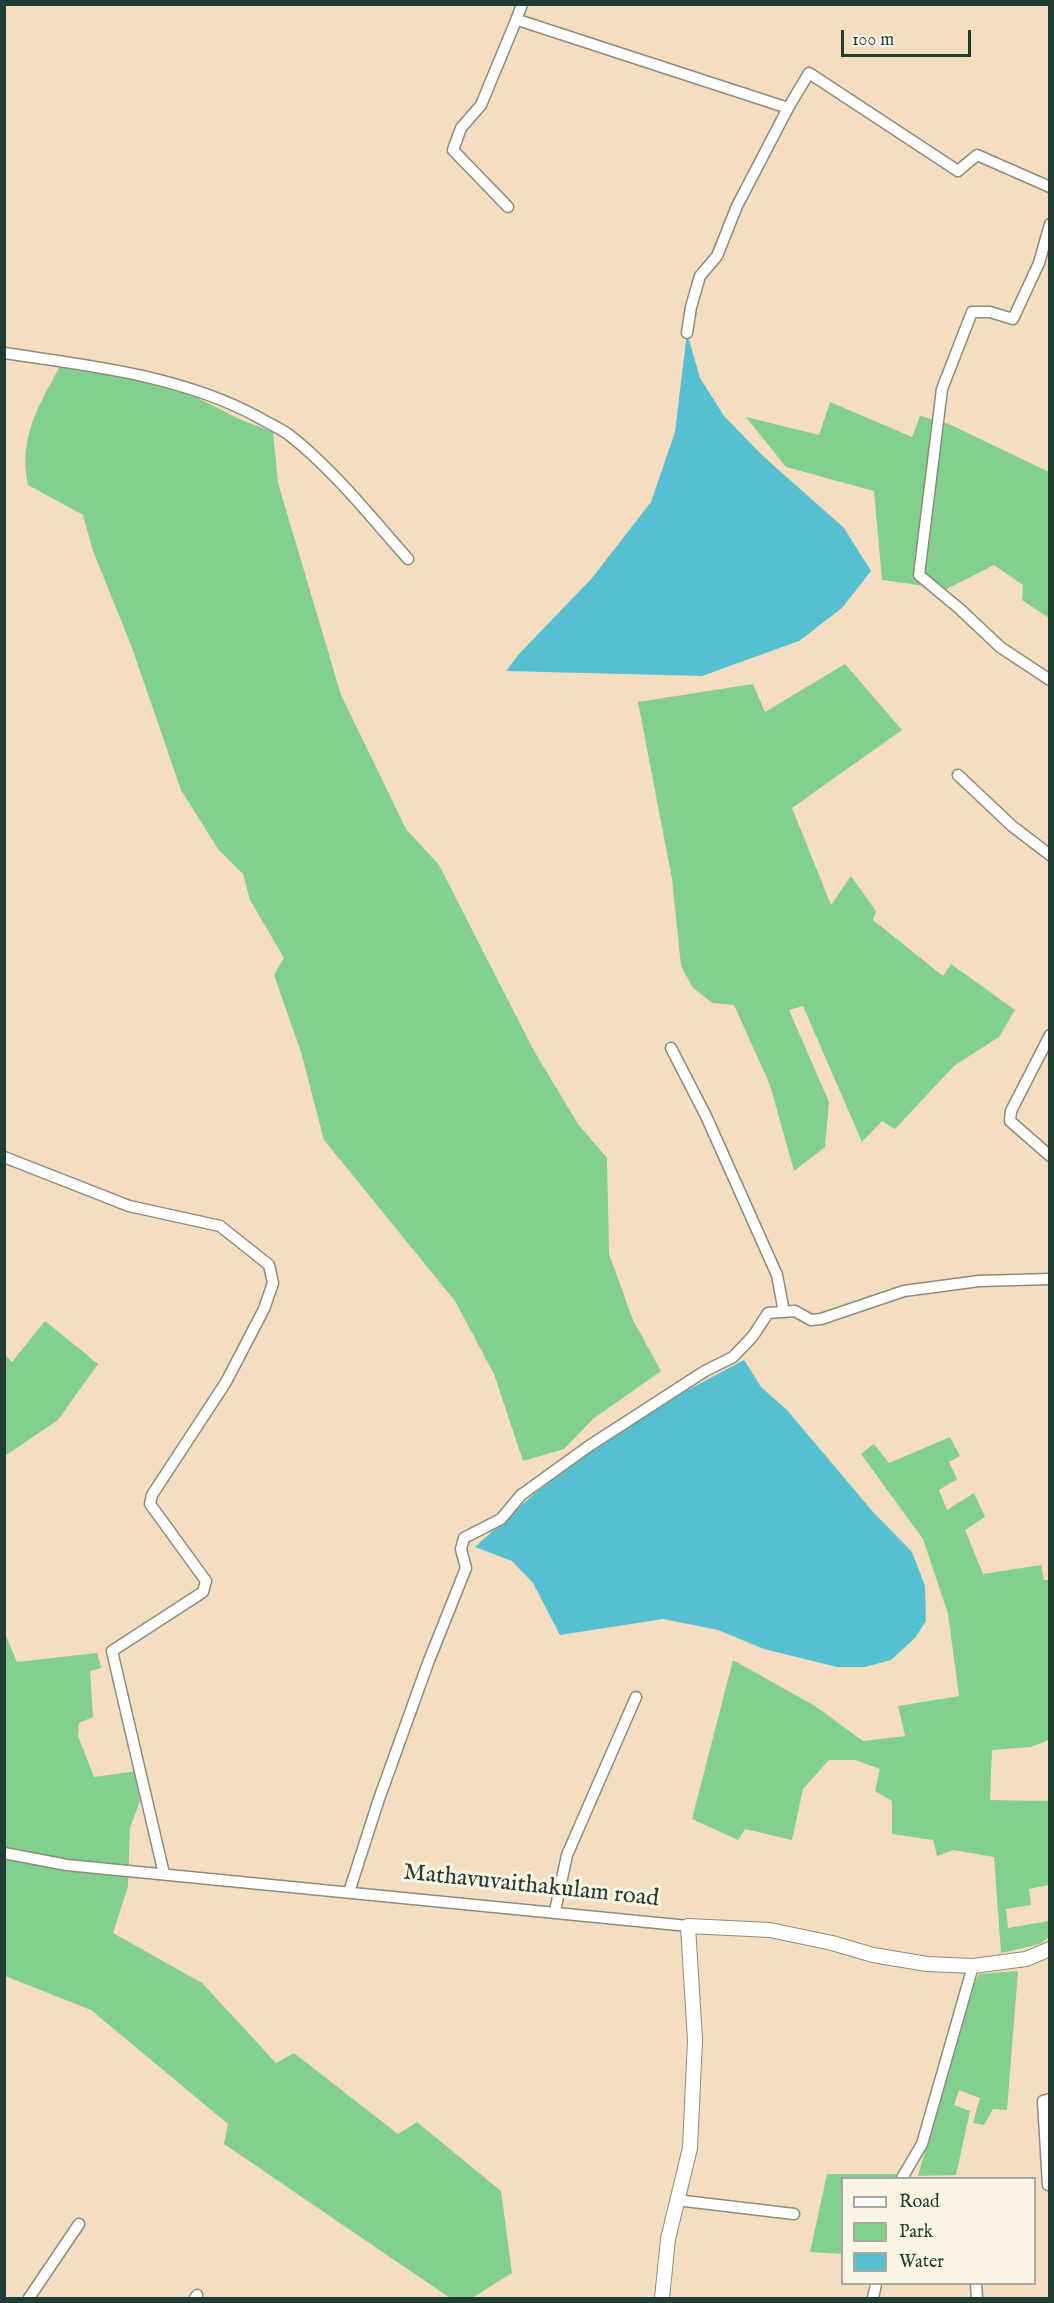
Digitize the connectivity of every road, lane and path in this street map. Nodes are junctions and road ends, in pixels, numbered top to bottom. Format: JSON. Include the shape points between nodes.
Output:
{"nodes":[{"id":1,"x":522,"y":4,"type":"edge"},
{"id":2,"x":518,"y":18,"type":"junction"},
{"id":3,"x":788,"y":108,"type":"junction"},
{"id":4,"x":1050,"y":187,"type":"edge"},
{"id":5,"x":508,"y":207,"type":"dead end"},
{"id":6,"x":1050,"y":224,"type":"edge"},
{"id":7,"x":687,"y":333,"type":"dead end"},
{"id":8,"x":4,"y":353,"type":"edge"},
{"id":9,"x":408,"y":559,"type":"dead end"},
{"id":10,"x":1050,"y":680,"type":"edge"},
{"id":11,"x":958,"y":775,"type":"dead end"},
{"id":12,"x":1050,"y":855,"type":"edge"},
{"id":13,"x":1050,"y":1035,"type":"edge"},
{"id":14,"x":671,"y":1048,"type":"dead end"},
{"id":15,"x":4,"y":1156,"type":"edge"},
{"id":16,"x":1050,"y":1156,"type":"edge"},
{"id":17,"x":1050,"y":1278,"type":"edge"},
{"id":18,"x":784,"y":1312,"type":"junction"},
{"id":19,"x":636,"y":1697,"type":"dead end"},
{"id":20,"x":4,"y":1853,"type":"edge"},
{"id":21,"x":165,"y":1874,"type":"junction"},
{"id":22,"x":350,"y":1892,"type":"junction"},
{"id":23,"x":555,"y":1911,"type":"junction"},
{"id":24,"x":688,"y":1926,"type":"junction"},
{"id":25,"x":1050,"y":1949,"type":"edge"},
{"id":26,"x":973,"y":1966,"type":"junction"},
{"id":27,"x":1050,"y":2099,"type":"edge"},
{"id":28,"x":903,"y":2177,"type":"edge"},
{"id":29,"x":1048,"y":2185,"type":"edge"},
{"id":30,"x":676,"y":2200,"type":"junction"},
{"id":31,"x":795,"y":2214,"type":"dead end"},
{"id":32,"x":79,"y":2224,"type":"dead end"},
{"id":33,"x":29,"y":2298,"type":"edge"},
{"id":34,"x":662,"y":2298,"type":"edge"}],
"edges":[{"from":1,"to":2,"type":"street"},
{"from":2,"to":3,"type":"street"},
{"from":2,"to":5,"type":"street","via":[[481,105],[461,128],[453,150]]},
{"from":3,"to":4,"type":"street","via":[[809,73],[958,171],[977,155]]},
{"from":3,"to":7,"type":"street","via":[[737,206],[717,256],[700,276]]},
{"from":6,"to":10,"type":"street","via":[[1039,263],[1013,319],[990,312],[972,312],[942,389],[919,575],[1000,647]]},
{"from":8,"to":9,"type":"street","via":[[107,368],[187,387],[239,407],[286,433],[323,465]]},
{"from":11,"to":12,"type":"street","via":[[1012,826]]},
{"from":13,"to":16,"type":"street","via":[[1011,1111],[1011,1121]]},
{"from":14,"to":18,"type":"street","via":[[777,1275]]},
{"from":15,"to":21,"type":"street","via":[[129,1206],[220,1226],[269,1265],[273,1283],[264,1309],[226,1382],[152,1495],[150,1504],[206,1581],[203,1592],[112,1651]]},
{"from":17,"to":18,"type":"street","via":[[979,1281],[904,1291],[820,1320],[811,1320],[795,1311]]},
{"from":18,"to":22,"type":"street","via":[[768,1313],[733,1358],[705,1371],[589,1446],[520,1495],[501,1519],[464,1538],[460,1549],[466,1568],[409,1715]]},
{"from":19,"to":23,"type":"street","via":[[567,1855]]},
{"from":20,"to":21,"type":"street","name":"Mathavuvaithakulam road","via":[[67,1865]]},
{"from":21,"to":22,"type":"street","name":"Mathavuvaithakulam road"},
{"from":22,"to":23,"type":"street","name":"Mathavuvaithakulam road"},
{"from":23,"to":24,"type":"street","name":"Mathavuvaithakulam road"},
{"from":24,"to":26,"type":"street","name":"Mathavuvaithakulam road","via":[[770,1930],[873,1955],[927,1964]]},
{"from":24,"to":30,"type":"street","via":[[695,2040],[690,2148]]},
{"from":25,"to":26,"type":"street","name":"Mathavuvaithakulam road","via":[[1026,1959]]},
{"from":26,"to":28,"type":"street","via":[[922,2144]]},
{"from":27,"to":29,"type":"street","via":[[1043,2101]]},
{"from":30,"to":31,"type":"street"},
{"from":30,"to":34,"type":"street"},
{"from":32,"to":33,"type":"street"}]}
